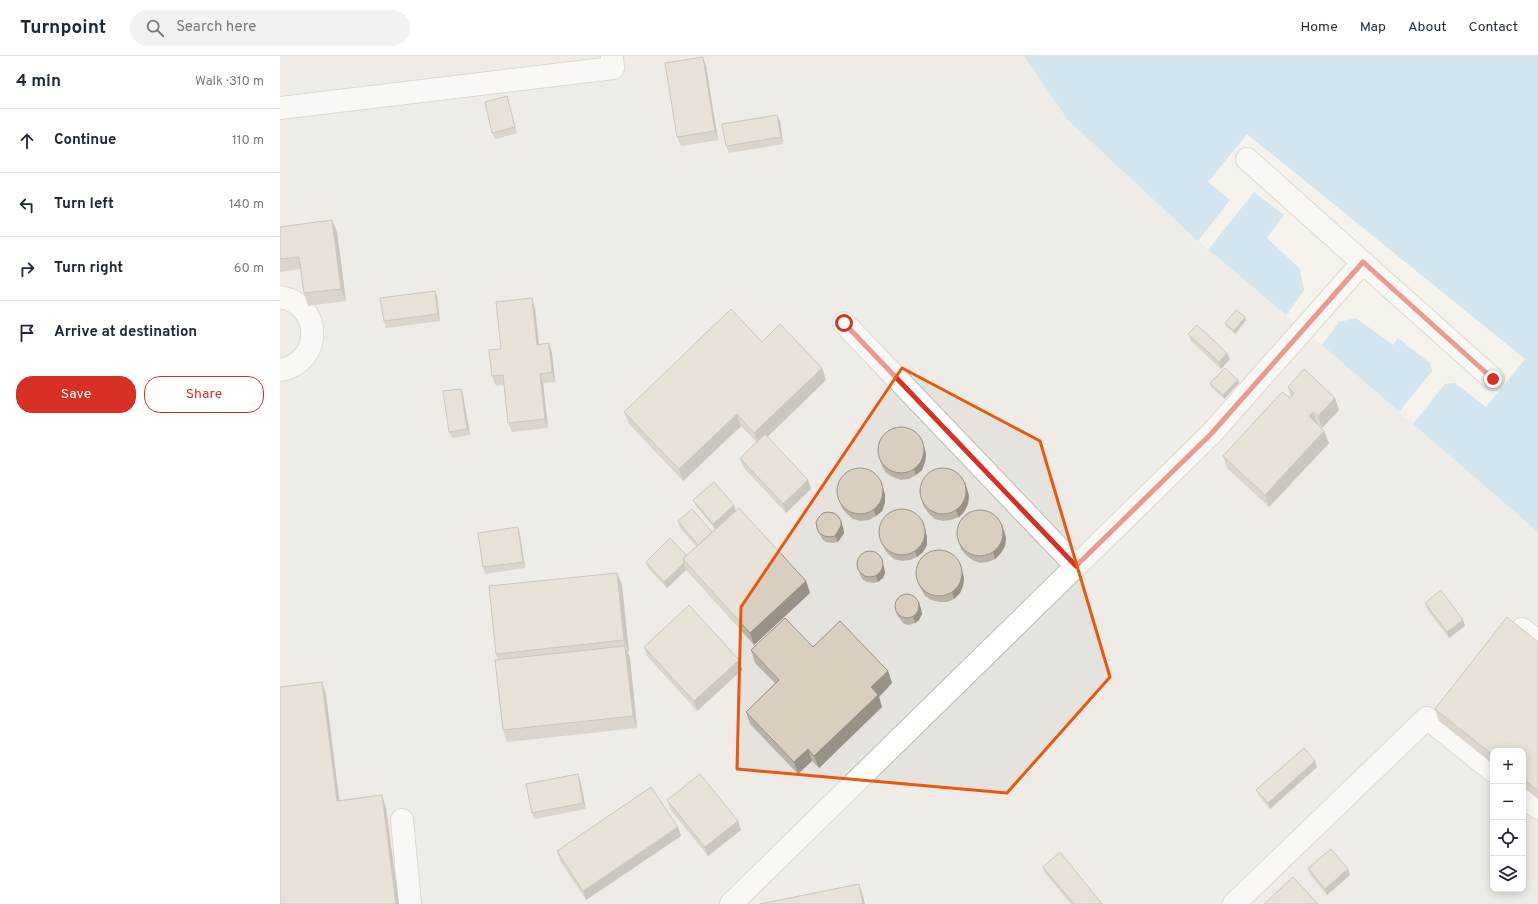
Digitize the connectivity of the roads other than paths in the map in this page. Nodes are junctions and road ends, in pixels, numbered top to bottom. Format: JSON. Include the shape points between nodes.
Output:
{"nodes":[{"id":1,"x":612,"y":56,"type":"edge"},
{"id":2,"x":280,"y":108,"type":"edge"},
{"id":3,"x":1247,"y":159,"type":"dead end"},
{"id":4,"x":1363,"y":262,"type":"junction"},
{"id":5,"x":280,"y":297,"type":"edge"},
{"id":6,"x":844,"y":323,"type":"dead end"},
{"id":7,"x":280,"y":370,"type":"edge"},
{"id":8,"x":1493,"y":379,"type":"dead end"},
{"id":9,"x":1076,"y":566,"type":"junction"},
{"id":10,"x":1490,"y":769,"type":"edge"},
{"id":11,"x":1526,"y":798,"type":"edge"},
{"id":12,"x":1538,"y":808,"type":"edge"},
{"id":13,"x":402,"y":820,"type":"dead end"},
{"id":14,"x":410,"y":904,"type":"edge"},
{"id":15,"x":731,"y":904,"type":"edge"},
{"id":16,"x":1234,"y":904,"type":"edge"}],
"edges":[{"from":1,"to":2,"type":"lane","via":[[613,68]]},
{"from":3,"to":4,"type":"lane"},
{"from":4,"to":8,"type":"lane"},
{"from":4,"to":9,"type":"lane","via":[[1211,434]]},
{"from":5,"to":7,"type":"lane","via":[[288,298],[306,312],[313,334],[306,356],[298,364]]},
{"from":6,"to":9,"type":"lane"},
{"from":9,"to":15,"type":"lane"},
{"from":10,"to":16,"type":"lane","via":[[1427,718]]},
{"from":11,"to":12,"type":"lane"},
{"from":13,"to":14,"type":"lane"}]}
